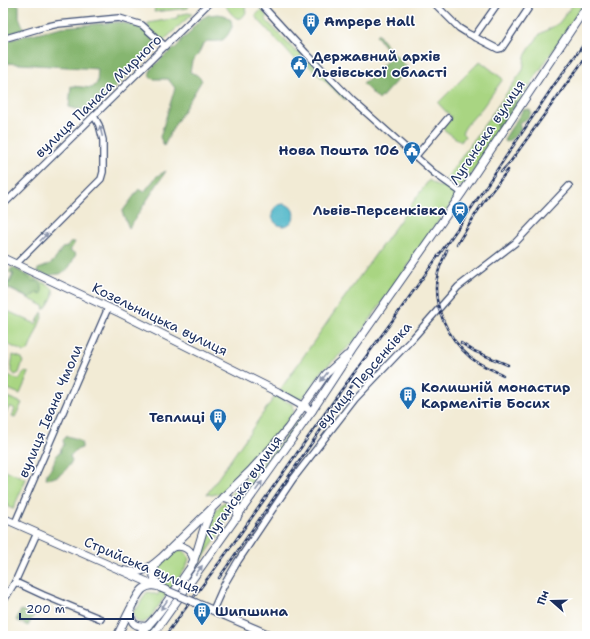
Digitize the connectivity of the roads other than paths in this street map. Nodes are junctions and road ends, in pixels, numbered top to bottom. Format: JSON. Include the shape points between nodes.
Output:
{"nodes":[{"id":1,"x":209,"y":3,"type":"edge"},
{"id":2,"x":260,"y":3,"type":"edge"},
{"id":3,"x":434,"y":3,"type":"edge"},
{"id":4,"x":498,"y":3,"type":"edge"},
{"id":5,"x":532,"y":3,"type":"edge"},
{"id":6,"x":587,"y":6,"type":"edge"},
{"id":7,"x":474,"y":37,"type":"junction"},
{"id":8,"x":3,"y":39,"type":"edge"},
{"id":9,"x":165,"y":46,"type":"junction"},
{"id":10,"x":94,"y":116,"type":"junction"},
{"id":11,"x":448,"y":118,"type":"dead end"},
{"id":12,"x":415,"y":157,"type":"junction"},
{"id":13,"x":570,"y":186,"type":"dead end"},
{"id":14,"x":462,"y":193,"type":"junction"},
{"id":15,"x":3,"y":205,"type":"edge"},
{"id":16,"x":3,"y":258,"type":"edge"},
{"id":17,"x":16,"y":264,"type":"junction"},
{"id":18,"x":108,"y":308,"type":"junction"},
{"id":19,"x":352,"y":350,"type":"junction"},
{"id":20,"x":303,"y":406,"type":"junction"},
{"id":21,"x":312,"y":411,"type":"junction"},
{"id":22,"x":223,"y":498,"type":"junction"},
{"id":23,"x":215,"y":506,"type":"junction"},
{"id":24,"x":3,"y":518,"type":"edge"},
{"id":25,"x":236,"y":518,"type":"junction"},
{"id":26,"x":15,"y":523,"type":"junction"},
{"id":27,"x":37,"y":533,"type":"junction"},
{"id":28,"x":173,"y":547,"type":"junction"},
{"id":29,"x":161,"y":558,"type":"junction"},
{"id":30,"x":194,"y":561,"type":"junction"},
{"id":31,"x":120,"y":570,"type":"junction"},
{"id":32,"x":15,"y":582,"type":"junction"},
{"id":33,"x":161,"y":588,"type":"junction"},
{"id":34,"x":138,"y":593,"type":"junction"},
{"id":35,"x":3,"y":602,"type":"edge"},
{"id":36,"x":133,"y":605,"type":"junction"},
{"id":37,"x":213,"y":610,"type":"junction"},
{"id":38,"x":101,"y":619,"type":"dead end"},
{"id":39,"x":148,"y":626,"type":"junction"},
{"id":40,"x":117,"y":636,"type":"edge"},
{"id":41,"x":136,"y":636,"type":"edge"},
{"id":42,"x":152,"y":636,"type":"edge"},
{"id":43,"x":272,"y":636,"type":"edge"}],
"edges":[{"from":1,"to":9,"type":"street","name":"вулиця Панаса Мирного"},
{"from":2,"to":12,"type":"street","via":[[352,100]]},
{"from":3,"to":7,"type":"street","via":[[459,28]]},
{"from":4,"to":7,"type":"street"},
{"from":5,"to":7,"type":"street","via":[[502,48],[498,49]]},
{"from":6,"to":14,"type":"main road","name":"Луганська вулиця"},
{"from":8,"to":9,"type":"street","via":[[58,24],[120,18],[142,25]]},
{"from":9,"to":10,"type":"street","name":"вулиця Панаса Мирного"},
{"from":10,"to":15,"type":"street","name":"вулиця Панаса Мирного"},
{"from":17,"to":10,"type":"street","one_way":true,"via":[[101,178],[103,140]]},
{"from":11,"to":12,"type":"street"},
{"from":12,"to":14,"type":"street"},
{"from":13,"to":37,"type":"street","name":"вулиця Персенківка","via":[[515,242],[458,287],[355,399],[293,479],[238,562]]},
{"from":14,"to":19,"type":"main road","name":"Луганська вулиця"},
{"from":16,"to":17,"type":"main road","name":"Козельницька вулиця"},
{"from":17,"to":18,"type":"main road","name":"Козельницька вулиця"},
{"from":18,"to":20,"type":"main road","name":"Козельницька вулиця"},
{"from":18,"to":26,"type":"street","name":"вулиця Івана Чмоли"},
{"from":19,"to":20,"type":"main road","name":"Луганська вулиця","one_way":true,"via":[[326,374]]},
{"from":19,"to":21,"type":"main road","name":"Луганська вулиця"},
{"from":20,"to":21,"type":"main road","name":"Козельницька вулиця"},
{"from":20,"to":22,"type":"main road","name":"Луганська вулиця","via":[[272,447]]},
{"from":25,"to":21,"type":"main road","name":"Луганська вулиця","one_way":true},
{"from":22,"to":23,"type":"main road","name":"Луганська вулиця"},
{"from":22,"to":25,"type":"main road","via":[[236,503]]},
{"from":23,"to":28,"type":"main road","name":"Луганська вулиця"},
{"from":23,"to":30,"type":"main road","name":"Луганська вулиця","via":[[208,516]]},
{"from":24,"to":26,"type":"main road","name":"Стрийська вулиця"},
{"from":42,"to":25,"type":"main road","name":"Луганська вулиця","one_way":true},
{"from":26,"to":27,"type":"main road","name":"Стрийська вулиця"},
{"from":27,"to":31,"type":"main road","name":"Стрийська вулиця"},
{"from":27,"to":32,"type":"street"},
{"from":28,"to":29,"type":"main road","name":"Луганська вулиця"},
{"from":28,"to":30,"type":"main road","via":[[185,547]]},
{"from":29,"to":31,"type":"main road","name":"Луганська вулиця","via":[[141,571]]},
{"from":29,"to":33,"type":"main road","name":"Луганська вулиця","via":[[153,574]]},
{"from":30,"to":39,"type":"main road","name":"Луганська вулиця","one_way":true},
{"from":31,"to":33,"type":"main road","name":"Стрийська вулиця"},
{"from":31,"to":34,"type":"main road","via":[[138,582]]},
{"from":32,"to":35,"type":"street"},
{"from":32,"to":38,"type":"street"},
{"from":33,"to":34,"type":"main road","via":[[147,586]]},
{"from":33,"to":37,"type":"main road","name":"Стрийська вулиця","bridge":true},
{"from":34,"to":36,"type":"main road"},
{"from":36,"to":39,"type":"main road","via":[[133,622],[139,626]]},
{"from":36,"to":40,"type":"main road"},
{"from":37,"to":43,"type":"main road","name":"Стрийська вулиця"},
{"from":39,"to":41,"type":"main road","name":"Луганська вулиця"}]}
